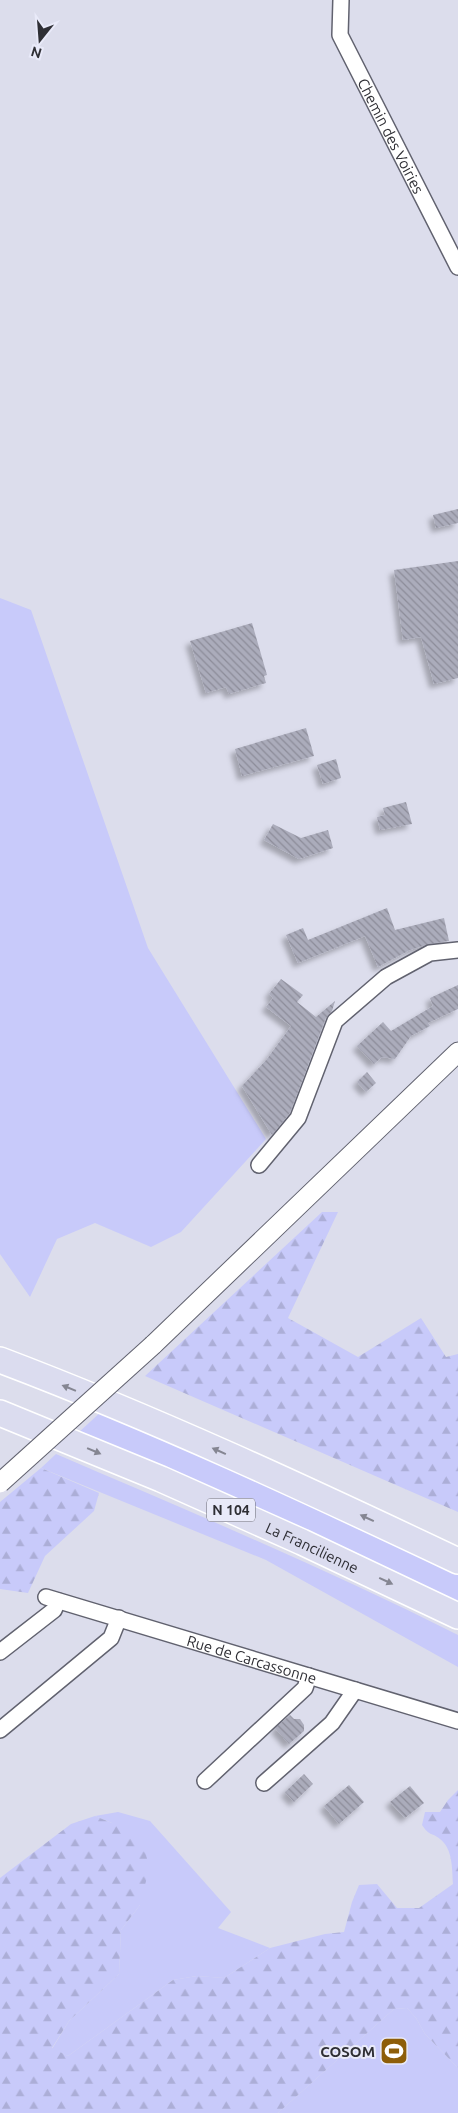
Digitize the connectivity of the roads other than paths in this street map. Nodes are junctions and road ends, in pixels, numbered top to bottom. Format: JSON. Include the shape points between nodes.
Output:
{"nodes":[{"id":1,"x":340,"y":0,"type":"edge"},
{"id":2,"x":458,"y":267,"type":"edge"},
{"id":3,"x":458,"y":950,"type":"edge"},
{"id":4,"x":458,"y":1052,"type":"edge"},
{"id":5,"x":260,"y":1165,"type":"dead end"},
{"id":6,"x":0,"y":1360,"type":"edge"},
{"id":7,"x":0,"y":1413,"type":"edge"},
{"id":8,"x":0,"y":1483,"type":"edge"},
{"id":9,"x":458,"y":1561,"type":"edge"},
{"id":10,"x":458,"y":1616,"type":"edge"},
{"id":11,"x":119,"y":1618,"type":"junction"},
{"id":12,"x":0,"y":1652,"type":"edge"},
{"id":13,"x":310,"y":1676,"type":"junction"},
{"id":14,"x":355,"y":1690,"type":"junction"},
{"id":15,"x":458,"y":1721,"type":"edge"},
{"id":16,"x":0,"y":1730,"type":"edge"},
{"id":17,"x":206,"y":1781,"type":"dead end"},
{"id":18,"x":264,"y":1783,"type":"dead end"}],
"edges":[{"from":1,"to":2,"type":"street","name":"Chemin des Voiries","via":[[340,35]]},
{"from":3,"to":5,"type":"street","via":[[430,953],[386,977],[335,1021],[298,1118]]},
{"from":4,"to":8,"type":"street","bridge":true,"via":[[153,1345]]},
{"from":9,"to":6,"type":"highway","one_way":true,"via":[[176,1432]]},
{"from":7,"to":10,"type":"highway","name":"La Francilienne","number":"N 104","one_way":true,"via":[[161,1479]]},
{"from":11,"to":12,"type":"street","name":"Rue de Carcassonne","via":[[52,1599],[54,1610]]},
{"from":11,"to":13,"type":"street","name":"Rue de Carcassonne"},
{"from":11,"to":16,"type":"street","via":[[112,1638]]},
{"from":13,"to":14,"type":"street","name":"Rue de Carcassonne"},
{"from":13,"to":17,"type":"street","via":[[305,1688]]},
{"from":14,"to":15,"type":"street","name":"Rue de Carcassonne"},
{"from":14,"to":18,"type":"street","via":[[332,1723]]}]}
